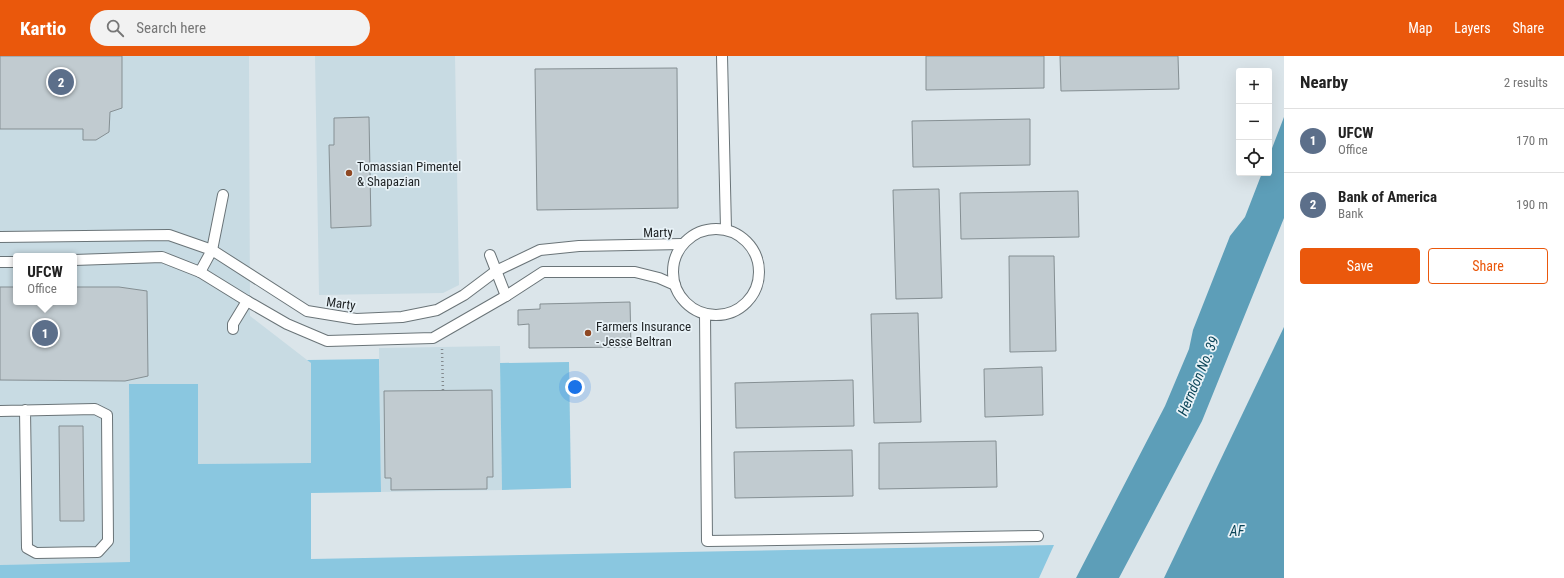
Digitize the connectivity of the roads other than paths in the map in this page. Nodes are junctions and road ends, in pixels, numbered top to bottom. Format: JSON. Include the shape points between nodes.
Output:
{"nodes":[{"id":1,"x":722,"y":56,"type":"edge"},
{"id":2,"x":223,"y":195,"type":"dead end"},
{"id":3,"x":726,"y":229,"type":"junction"},
{"id":4,"x":0,"y":236,"type":"edge"},
{"id":5,"x":682,"y":244,"type":"junction"},
{"id":6,"x":212,"y":250,"type":"junction"},
{"id":7,"x":490,"y":255,"type":"dead end"},
{"id":8,"x":77,"y":260,"type":"edge"},
{"id":9,"x":0,"y":262,"type":"edge"},
{"id":10,"x":13,"y":262,"type":"edge"},
{"id":11,"x":496,"y":271,"type":"junction"},
{"id":12,"x":200,"y":272,"type":"junction"},
{"id":13,"x":675,"y":285,"type":"junction"},
{"id":14,"x":506,"y":296,"type":"junction"},
{"id":15,"x":248,"y":301,"type":"junction"},
{"id":16,"x":705,"y":314,"type":"junction"},
{"id":17,"x":233,"y":329,"type":"dead end"},
{"id":18,"x":25,"y":410,"type":"junction"},
{"id":19,"x":0,"y":411,"type":"edge"},
{"id":20,"x":1038,"y":536,"type":"dead end"}],
"edges":[{"from":1,"to":3,"type":"lane"},
{"from":2,"to":6,"type":"lane"},
{"from":3,"to":5,"type":"lane","via":[[706,229]]},
{"from":3,"to":16,"type":"lane","via":[[746,240],[755,251],[759,265],[759,280],[754,293],[745,304],[733,312]]},
{"from":4,"to":6,"type":"lane","name":"Marty","via":[[169,235]]},
{"from":5,"to":11,"type":"lane","name":"Marty","via":[[579,246],[540,250]]},
{"from":5,"to":13,"type":"lane","via":[[675,257],[672,271]]},
{"from":6,"to":11,"type":"lane","name":"Marty","via":[[307,311],[356,319],[402,317],[437,310],[464,295]]},
{"from":6,"to":12,"type":"lane"},
{"from":7,"to":11,"type":"lane"},
{"from":8,"to":12,"type":"lane","via":[[162,257]]},
{"from":9,"to":10,"type":"lane"},
{"from":11,"to":14,"type":"lane"},
{"from":12,"to":15,"type":"lane"},
{"from":13,"to":14,"type":"lane","via":[[635,272],[543,272]]},
{"from":13,"to":16,"type":"lane","via":[[681,298],[692,308]]},
{"from":14,"to":15,"type":"lane","via":[[433,338],[327,341],[287,324]]},
{"from":15,"to":17,"type":"lane","via":[[233,324]]},
{"from":16,"to":20,"type":"lane","via":[[707,541]]},
{"from":18,"to":18,"type":"lane","via":[[95,408],[107,415],[108,541],[98,552],[36,553],[27,548]]},
{"from":18,"to":19,"type":"lane"}]}
